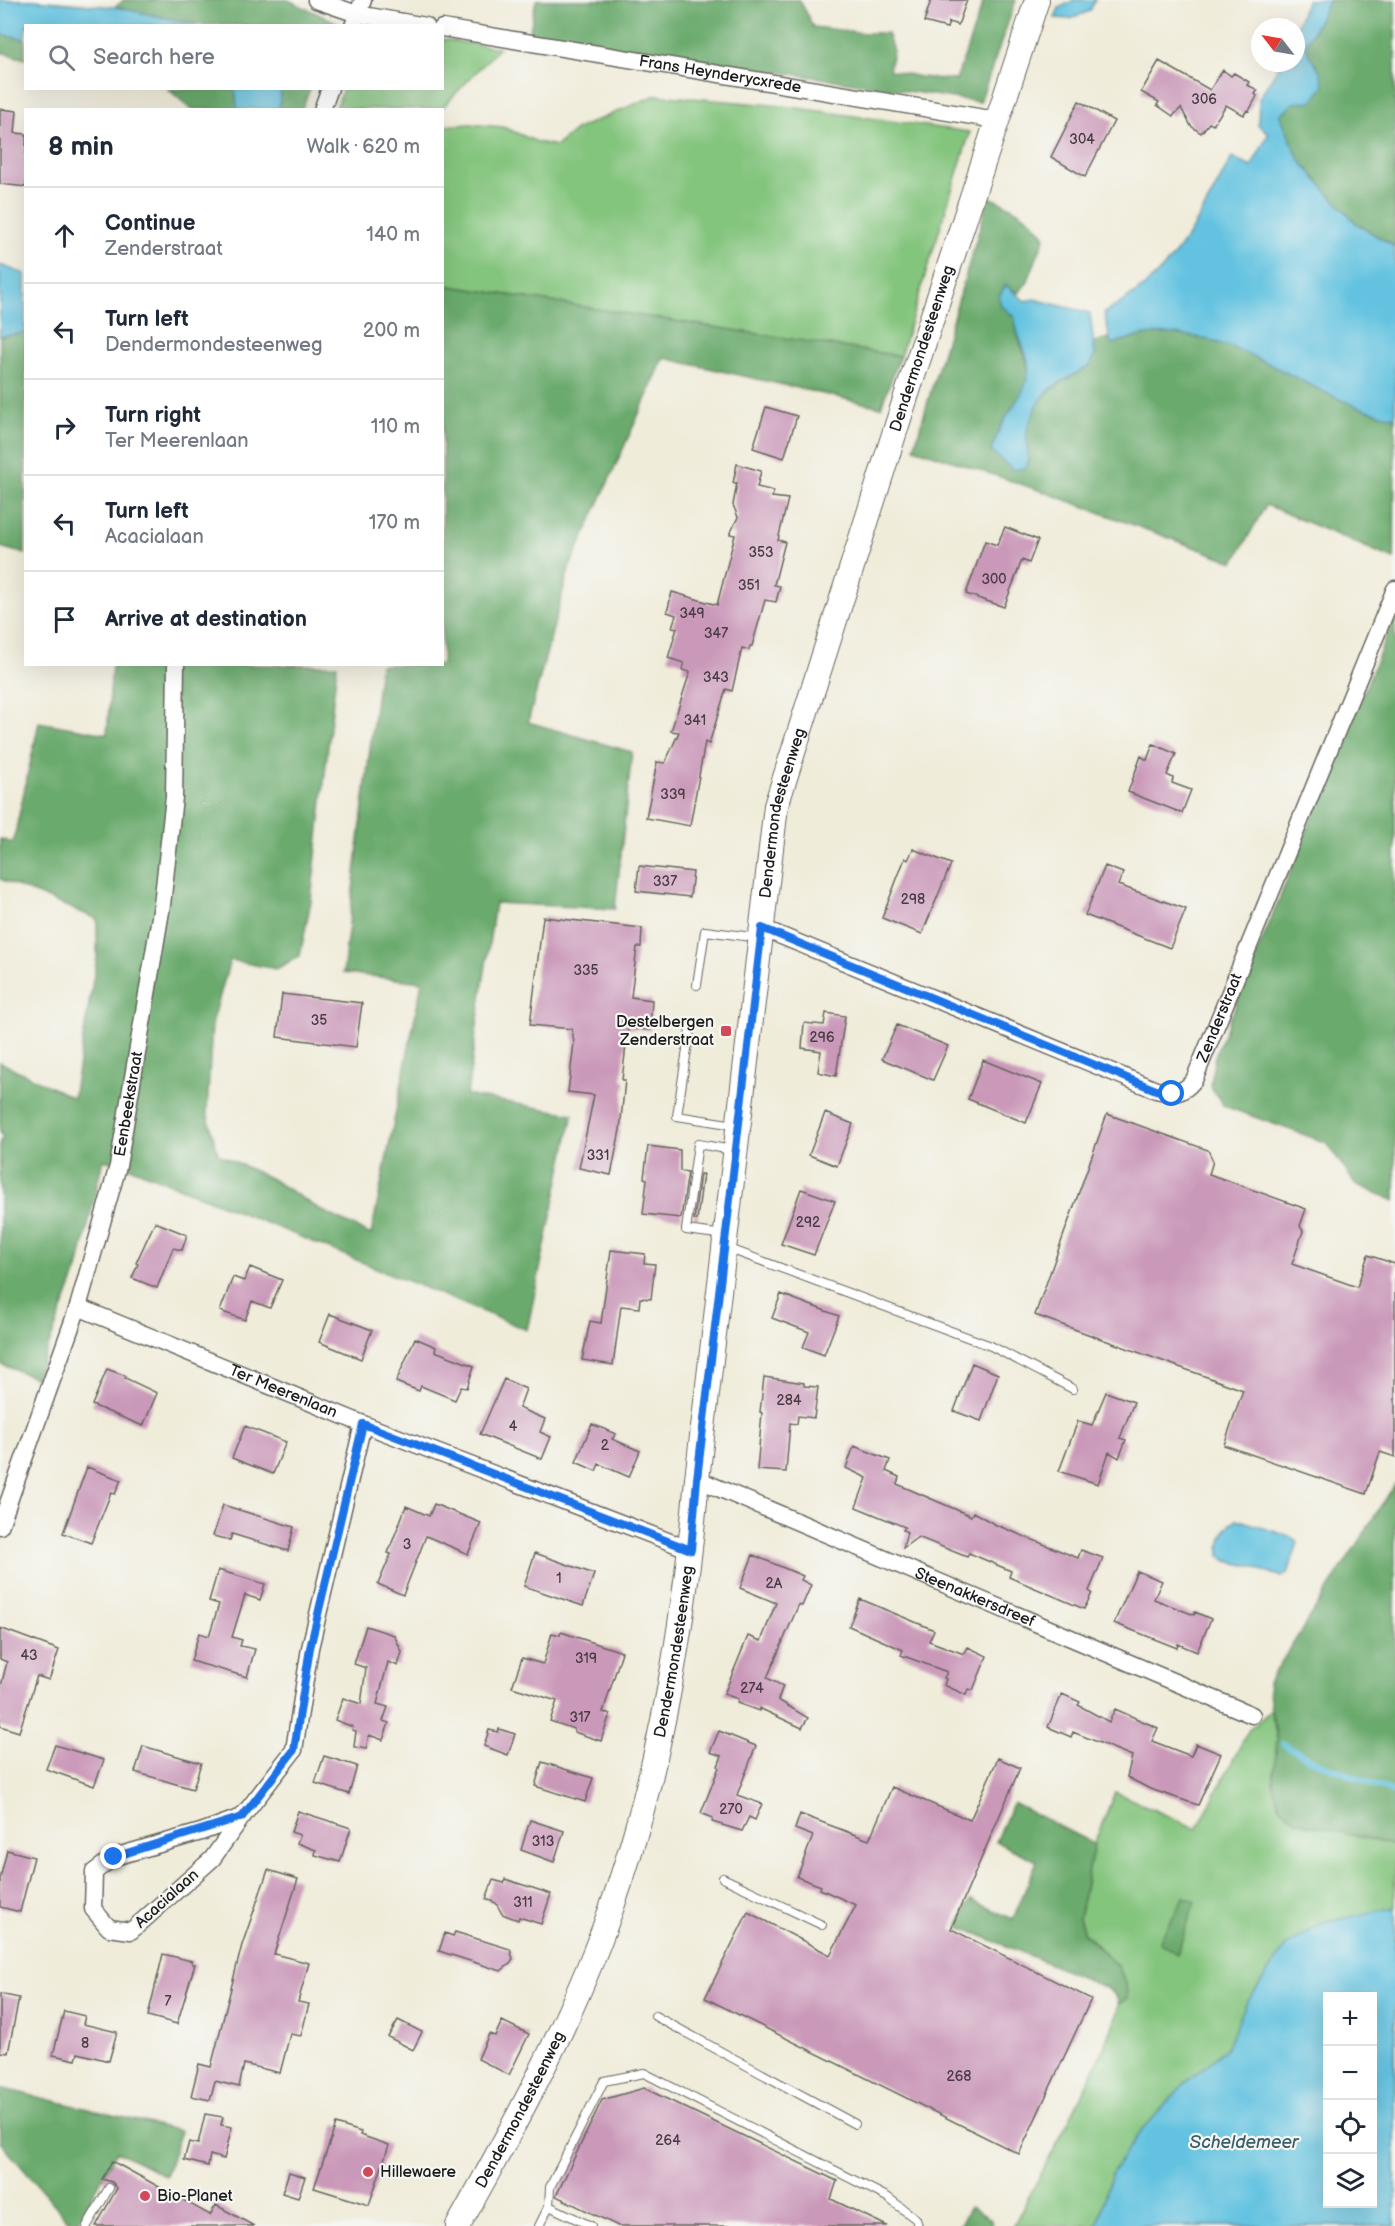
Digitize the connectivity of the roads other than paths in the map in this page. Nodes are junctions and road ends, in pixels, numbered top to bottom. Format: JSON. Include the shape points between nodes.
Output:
{"nodes":[{"id":1,"x":316,"y":0,"type":"edge"},
{"id":2,"x":1037,"y":0,"type":"edge"},
{"id":3,"x":358,"y":13,"type":"edge"},
{"id":4,"x":416,"y":24,"type":"edge"},
{"id":5,"x":444,"y":28,"type":"edge"},
{"id":6,"x":329,"y":90,"type":"edge"},
{"id":7,"x":323,"y":108,"type":"edge"},
{"id":8,"x":996,"y":120,"type":"junction"},
{"id":9,"x":1395,"y":589,"type":"edge"},
{"id":10,"x":176,"y":666,"type":"edge"},
{"id":11,"x":761,"y":933,"type":"junction"},
{"id":12,"x":697,"y":985,"type":"dead end"},
{"id":13,"x":691,"y":1023,"type":"dead end"},
{"id":14,"x":739,"y":1125,"type":"junction"},
{"id":15,"x":736,"y":1150,"type":"junction"},
{"id":16,"x":725,"y":1241,"type":"junction"},
{"id":17,"x":78,"y":1307,"type":"junction"},
{"id":18,"x":1073,"y":1389,"type":"dead end"},
{"id":19,"x":363,"y":1424,"type":"junction"},
{"id":20,"x":697,"y":1479,"type":"junction"},
{"id":21,"x":0,"y":1526,"type":"edge"},
{"id":22,"x":691,"y":1550,"type":"junction"},
{"id":23,"x":1252,"y":1715,"type":"dead end"},
{"id":24,"x":242,"y":1817,"type":"junction"},
{"id":25,"x":723,"y":1878,"type":"dead end"},
{"id":26,"x":822,"y":1925,"type":"dead end"},
{"id":27,"x":655,"y":2016,"type":"dead end"},
{"id":28,"x":855,"y":2124,"type":"dead end"},
{"id":29,"x":109,"y":2188,"type":"dead end"},
{"id":30,"x":549,"y":2206,"type":"junction"},
{"id":31,"x":87,"y":2226,"type":"edge"},
{"id":32,"x":458,"y":2226,"type":"edge"},
{"id":33,"x":538,"y":2226,"type":"edge"},
{"id":34,"x":591,"y":2226,"type":"edge"},
{"id":35,"x":918,"y":2226,"type":"edge"}],
"edges":[{"from":1,"to":3,"type":"street"},
{"from":2,"to":8,"type":"main road","name":"Dendermondesteenweg"},
{"from":3,"to":4,"type":"street"},
{"from":5,"to":8,"type":"street","name":"Frans Heynderycxrede"},
{"from":6,"to":7,"type":"street"},
{"from":8,"to":11,"type":"main road","name":"Dendermondesteenweg","via":[[776,806]]},
{"from":9,"to":11,"type":"street","name":"Zenderstraat","via":[[1194,1080],[1186,1090],[1172,1094],[1156,1090]]},
{"from":10,"to":17,"type":"street","name":"Eenbeekstraat","via":[[174,797],[162,905],[118,1166]]},
{"from":11,"to":12,"type":"lane","via":[[705,931]]},
{"from":11,"to":14,"type":"main road","name":"Dendermondesteenweg"},
{"from":13,"to":14,"type":"lane","via":[[677,1116]]},
{"from":14,"to":15,"type":"main road","name":"Dendermondesteenweg"},
{"from":15,"to":16,"type":"main road","name":"Dendermondesteenweg"},
{"from":15,"to":16,"type":"lane","via":[[698,1144],[686,1230]]},
{"from":16,"to":18,"type":"lane","via":[[991,1346]]},
{"from":16,"to":20,"type":"main road","name":"Dendermondesteenweg"},
{"from":17,"to":19,"type":"street","name":"Ter Meerenlaan"},
{"from":17,"to":21,"type":"street","name":"Eenbeekstraat"},
{"from":19,"to":22,"type":"street","name":"Ter Meerenlaan"},
{"from":19,"to":24,"type":"street","name":"Acacialaan","via":[[310,1648],[294,1750]]},
{"from":20,"to":22,"type":"main road","name":"Dendermondesteenweg"},
{"from":20,"to":23,"type":"street","name":"Steenakkersdreef"},
{"from":22,"to":32,"type":"main road","name":"Dendermondesteenweg","via":[[664,1722],[620,1884],[551,2054]]},
{"from":24,"to":24,"type":"street","name":"Acacialaan","via":[[114,1857],[94,1872],[93,1909],[109,1928],[131,1931],[212,1859]]},
{"from":25,"to":26,"type":"lane"},
{"from":27,"to":28,"type":"lane"},
{"from":29,"to":31,"type":"lane"},
{"from":30,"to":33,"type":"lane"},
{"from":30,"to":34,"type":"lane"},
{"from":30,"to":35,"type":"lane","via":[[550,2187],[604,2081],[644,2073],[887,2197],[916,2219]]}]}
